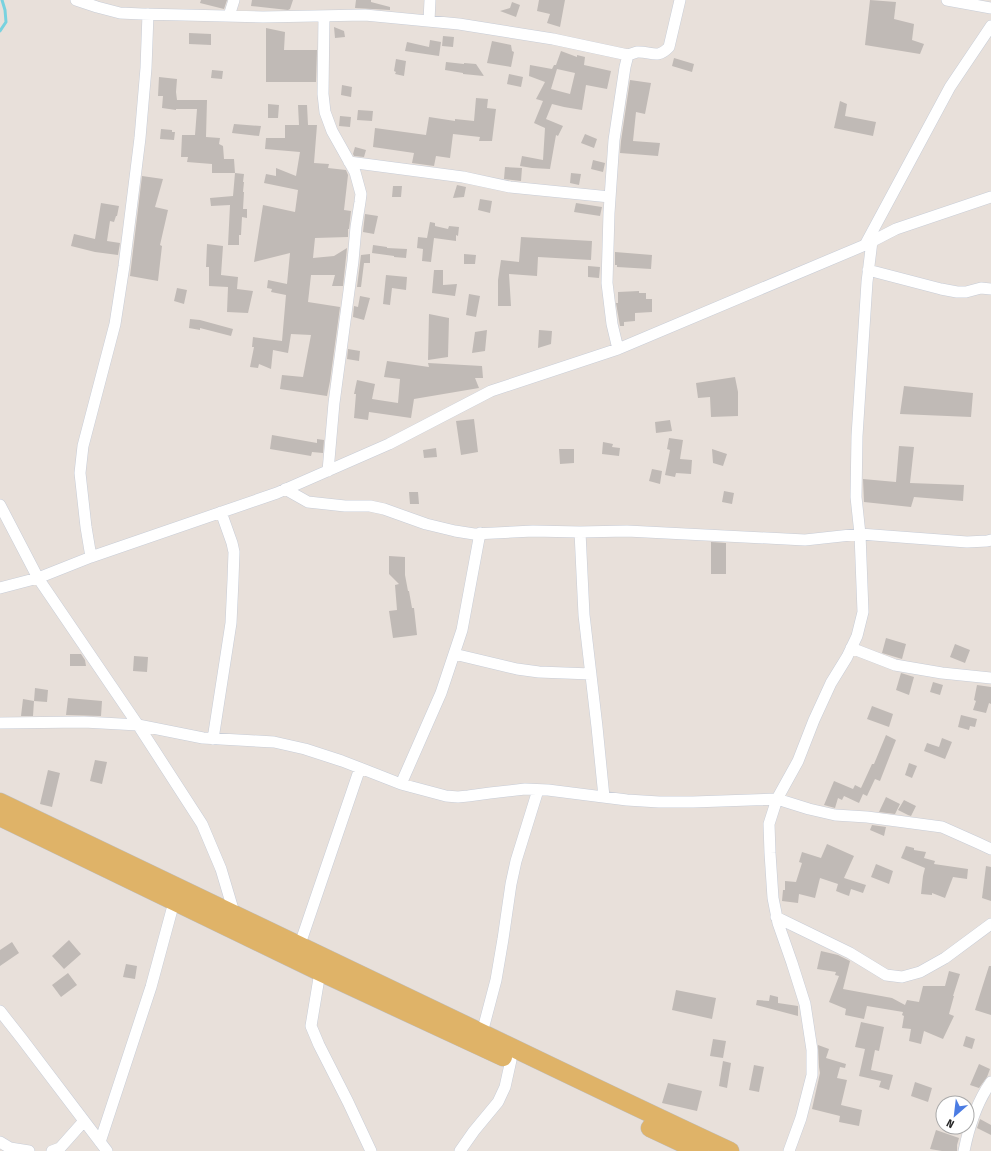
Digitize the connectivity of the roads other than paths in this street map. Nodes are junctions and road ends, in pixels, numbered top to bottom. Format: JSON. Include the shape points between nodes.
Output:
{"nodes":[{"id":1,"x":76,"y":0,"type":"edge"},
{"id":2,"x":234,"y":0,"type":"edge"},
{"id":3,"x":430,"y":0,"type":"edge"},
{"id":4,"x":680,"y":0,"type":"edge"},
{"id":5,"x":948,"y":0,"type":"edge"},
{"id":6,"x":991,"y":8,"type":"edge"},
{"id":7,"x":148,"y":14,"type":"junction"},
{"id":8,"x":229,"y":16,"type":"junction"},
{"id":9,"x":324,"y":16,"type":"junction"},
{"id":10,"x":429,"y":22,"type":"junction"},
{"id":11,"x":991,"y":26,"type":"edge"},
{"id":12,"x":628,"y":55,"type":"junction"},
{"id":13,"x":349,"y":162,"type":"junction"},
{"id":14,"x":610,"y":197,"type":"junction"},
{"id":15,"x":991,"y":197,"type":"edge"},
{"id":16,"x":868,"y":243,"type":"junction"},
{"id":17,"x":868,"y":270,"type":"junction"},
{"id":18,"x":991,"y":289,"type":"edge"},
{"id":19,"x":618,"y":349,"type":"junction"},
{"id":20,"x":328,"y":470,"type":"junction"},
{"id":21,"x":285,"y":489,"type":"junction"},
{"id":22,"x":0,"y":505,"type":"edge"},
{"id":23,"x":221,"y":512,"type":"junction"},
{"id":24,"x":580,"y":532,"type":"junction"},
{"id":25,"x":480,"y":533,"type":"junction"},
{"id":26,"x":860,"y":534,"type":"junction"},
{"id":27,"x":991,"y":540,"type":"edge"},
{"id":28,"x":91,"y":557,"type":"junction"},
{"id":29,"x":38,"y":578,"type":"junction"},
{"id":30,"x":0,"y":588,"type":"edge"},
{"id":31,"x":851,"y":648,"type":"junction"},
{"id":32,"x":454,"y":654,"type":"junction"},
{"id":33,"x":591,"y":674,"type":"junction"},
{"id":34,"x":991,"y":678,"type":"edge"},
{"id":35,"x":0,"y":723,"type":"edge"},
{"id":36,"x":138,"y":725,"type":"junction"},
{"id":37,"x":213,"y":739,"type":"junction"},
{"id":38,"x":360,"y":768,"type":"junction"},
{"id":39,"x":401,"y":784,"type":"junction"},
{"id":40,"x":538,"y":790,"type":"junction"},
{"id":41,"x":604,"y":797,"type":"junction"},
{"id":42,"x":777,"y":799,"type":"junction"},
{"id":43,"x":0,"y":802,"type":"edge"},
{"id":44,"x":0,"y":817,"type":"edge"},
{"id":45,"x":991,"y":850,"type":"edge"},
{"id":46,"x":174,"y":902,"type":"junction"},
{"id":47,"x":235,"y":916,"type":"junction"},
{"id":48,"x":776,"y":917,"type":"junction"},
{"id":49,"x":991,"y":924,"type":"edge"},
{"id":50,"x":299,"y":947,"type":"junction"},
{"id":51,"x":320,"y":972,"type":"junction"},
{"id":52,"x":0,"y":1011,"type":"edge"},
{"id":53,"x":482,"y":1033,"type":"junction"},
{"id":54,"x":511,"y":1060,"type":"junction"},
{"id":55,"x":991,"y":1082,"type":"edge"},
{"id":56,"x":84,"y":1121,"type":"junction"},
{"id":57,"x":0,"y":1142,"type":"edge"},
{"id":58,"x":103,"y":1146,"type":"edge"},
{"id":59,"x":9,"y":1150,"type":"edge"},
{"id":60,"x":29,"y":1151,"type":"edge"},
{"id":61,"x":52,"y":1151,"type":"edge"},
{"id":62,"x":371,"y":1151,"type":"edge"},
{"id":63,"x":460,"y":1151,"type":"edge"},
{"id":64,"x":698,"y":1151,"type":"edge"},
{"id":65,"x":730,"y":1151,"type":"edge"},
{"id":66,"x":789,"y":1151,"type":"edge"},
{"id":67,"x":964,"y":1151,"type":"edge"}],
"edges":[{"from":1,"to":7,"type":"street","via":[[120,13]]},
{"from":2,"to":8,"type":"street"},
{"from":3,"to":10,"type":"street"},
{"from":4,"to":12,"type":"street","via":[[669,47],[658,54],[638,52]]},
{"from":5,"to":6,"type":"street"},
{"from":7,"to":8,"type":"street"},
{"from":7,"to":28,"type":"street","via":[[146,68],[124,266],[115,324],[83,446],[80,473]]},
{"from":8,"to":9,"type":"street"},
{"from":9,"to":10,"type":"street","via":[[365,15]]},
{"from":9,"to":13,"type":"street","via":[[323,94],[326,112],[332,131]]},
{"from":10,"to":12,"type":"street","via":[[459,24],[553,39]]},
{"from":11,"to":16,"type":"street","via":[[950,87]]},
{"from":12,"to":14,"type":"street","via":[[614,140]]},
{"from":13,"to":14,"type":"street","via":[[510,186]]},
{"from":13,"to":20,"type":"street","via":[[355,172],[361,194],[336,381]]},
{"from":14,"to":19,"type":"street","via":[[607,283]]},
{"from":15,"to":16,"type":"street","via":[[896,229]]},
{"from":16,"to":17,"type":"street"},
{"from":16,"to":19,"type":"street"},
{"from":17,"to":18,"type":"street","via":[[952,291]]},
{"from":17,"to":26,"type":"street","via":[[857,436],[856,496]]},
{"from":19,"to":20,"type":"street","via":[[491,391],[389,444]]},
{"from":20,"to":21,"type":"street"},
{"from":21,"to":23,"type":"street"},
{"from":21,"to":25,"type":"street","via":[[308,502],[370,506],[426,524]]},
{"from":22,"to":29,"type":"street"},
{"from":23,"to":28,"type":"street"},
{"from":23,"to":37,"type":"street","via":[[234,552],[231,623]]},
{"from":24,"to":25,"type":"street"},
{"from":24,"to":26,"type":"street","via":[[627,531],[805,540]]},
{"from":24,"to":33,"type":"street","via":[[584,615]]},
{"from":25,"to":32,"type":"street","via":[[464,623]]},
{"from":26,"to":27,"type":"street","via":[[967,542]]},
{"from":26,"to":31,"type":"street","via":[[863,612]]},
{"from":28,"to":29,"type":"street"},
{"from":29,"to":30,"type":"street"},
{"from":29,"to":36,"type":"street"},
{"from":31,"to":34,"type":"street","via":[[895,664],[942,673]]},
{"from":31,"to":42,"type":"street","via":[[831,683],[798,761]]},
{"from":32,"to":33,"type":"street","via":[[517,669]]},
{"from":32,"to":39,"type":"street","via":[[442,693]]},
{"from":33,"to":41,"type":"street"},
{"from":35,"to":36,"type":"street","via":[[84,722]]},
{"from":36,"to":37,"type":"street"},
{"from":36,"to":47,"type":"street","via":[[202,824],[221,869]]},
{"from":37,"to":38,"type":"street","via":[[274,742],[305,749]]},
{"from":38,"to":39,"type":"street"},
{"from":38,"to":50,"type":"street"},
{"from":39,"to":40,"type":"street","via":[[458,797],[525,789]]},
{"from":40,"to":41,"type":"street"},
{"from":40,"to":53,"type":"street","via":[[516,861],[496,980]]},
{"from":41,"to":42,"type":"street","via":[[659,802]]},
{"from":42,"to":45,"type":"street","via":[[836,815],[942,827]]},
{"from":42,"to":48,"type":"street","via":[[769,824]]},
{"from":43,"to":47,"type":"main road"},
{"from":44,"to":46,"type":"main road"},
{"from":46,"to":51,"type":"main road"},
{"from":46,"to":58,"type":"street"},
{"from":47,"to":50,"type":"main road"},
{"from":48,"to":49,"type":"street","via":[[850,953],[886,974],[902,977],[920,972],[945,958]]},
{"from":48,"to":66,"type":"street","via":[[805,1004],[812,1050],[812,1075]]},
{"from":50,"to":53,"type":"main road"},
{"from":51,"to":54,"type":"main road"},
{"from":51,"to":62,"type":"street","via":[[311,1026]]},
{"from":52,"to":56,"type":"street"},
{"from":53,"to":65,"type":"main road"},
{"from":54,"to":63,"type":"street","via":[[505,1087],[498,1102]]},
{"from":54,"to":64,"type":"main road"},
{"from":55,"to":67,"type":"street","via":[[976,1107]]},
{"from":56,"to":58,"type":"street"},
{"from":56,"to":61,"type":"street","via":[[60,1148]]},
{"from":57,"to":59,"type":"street"},
{"from":59,"to":60,"type":"street"}]}
